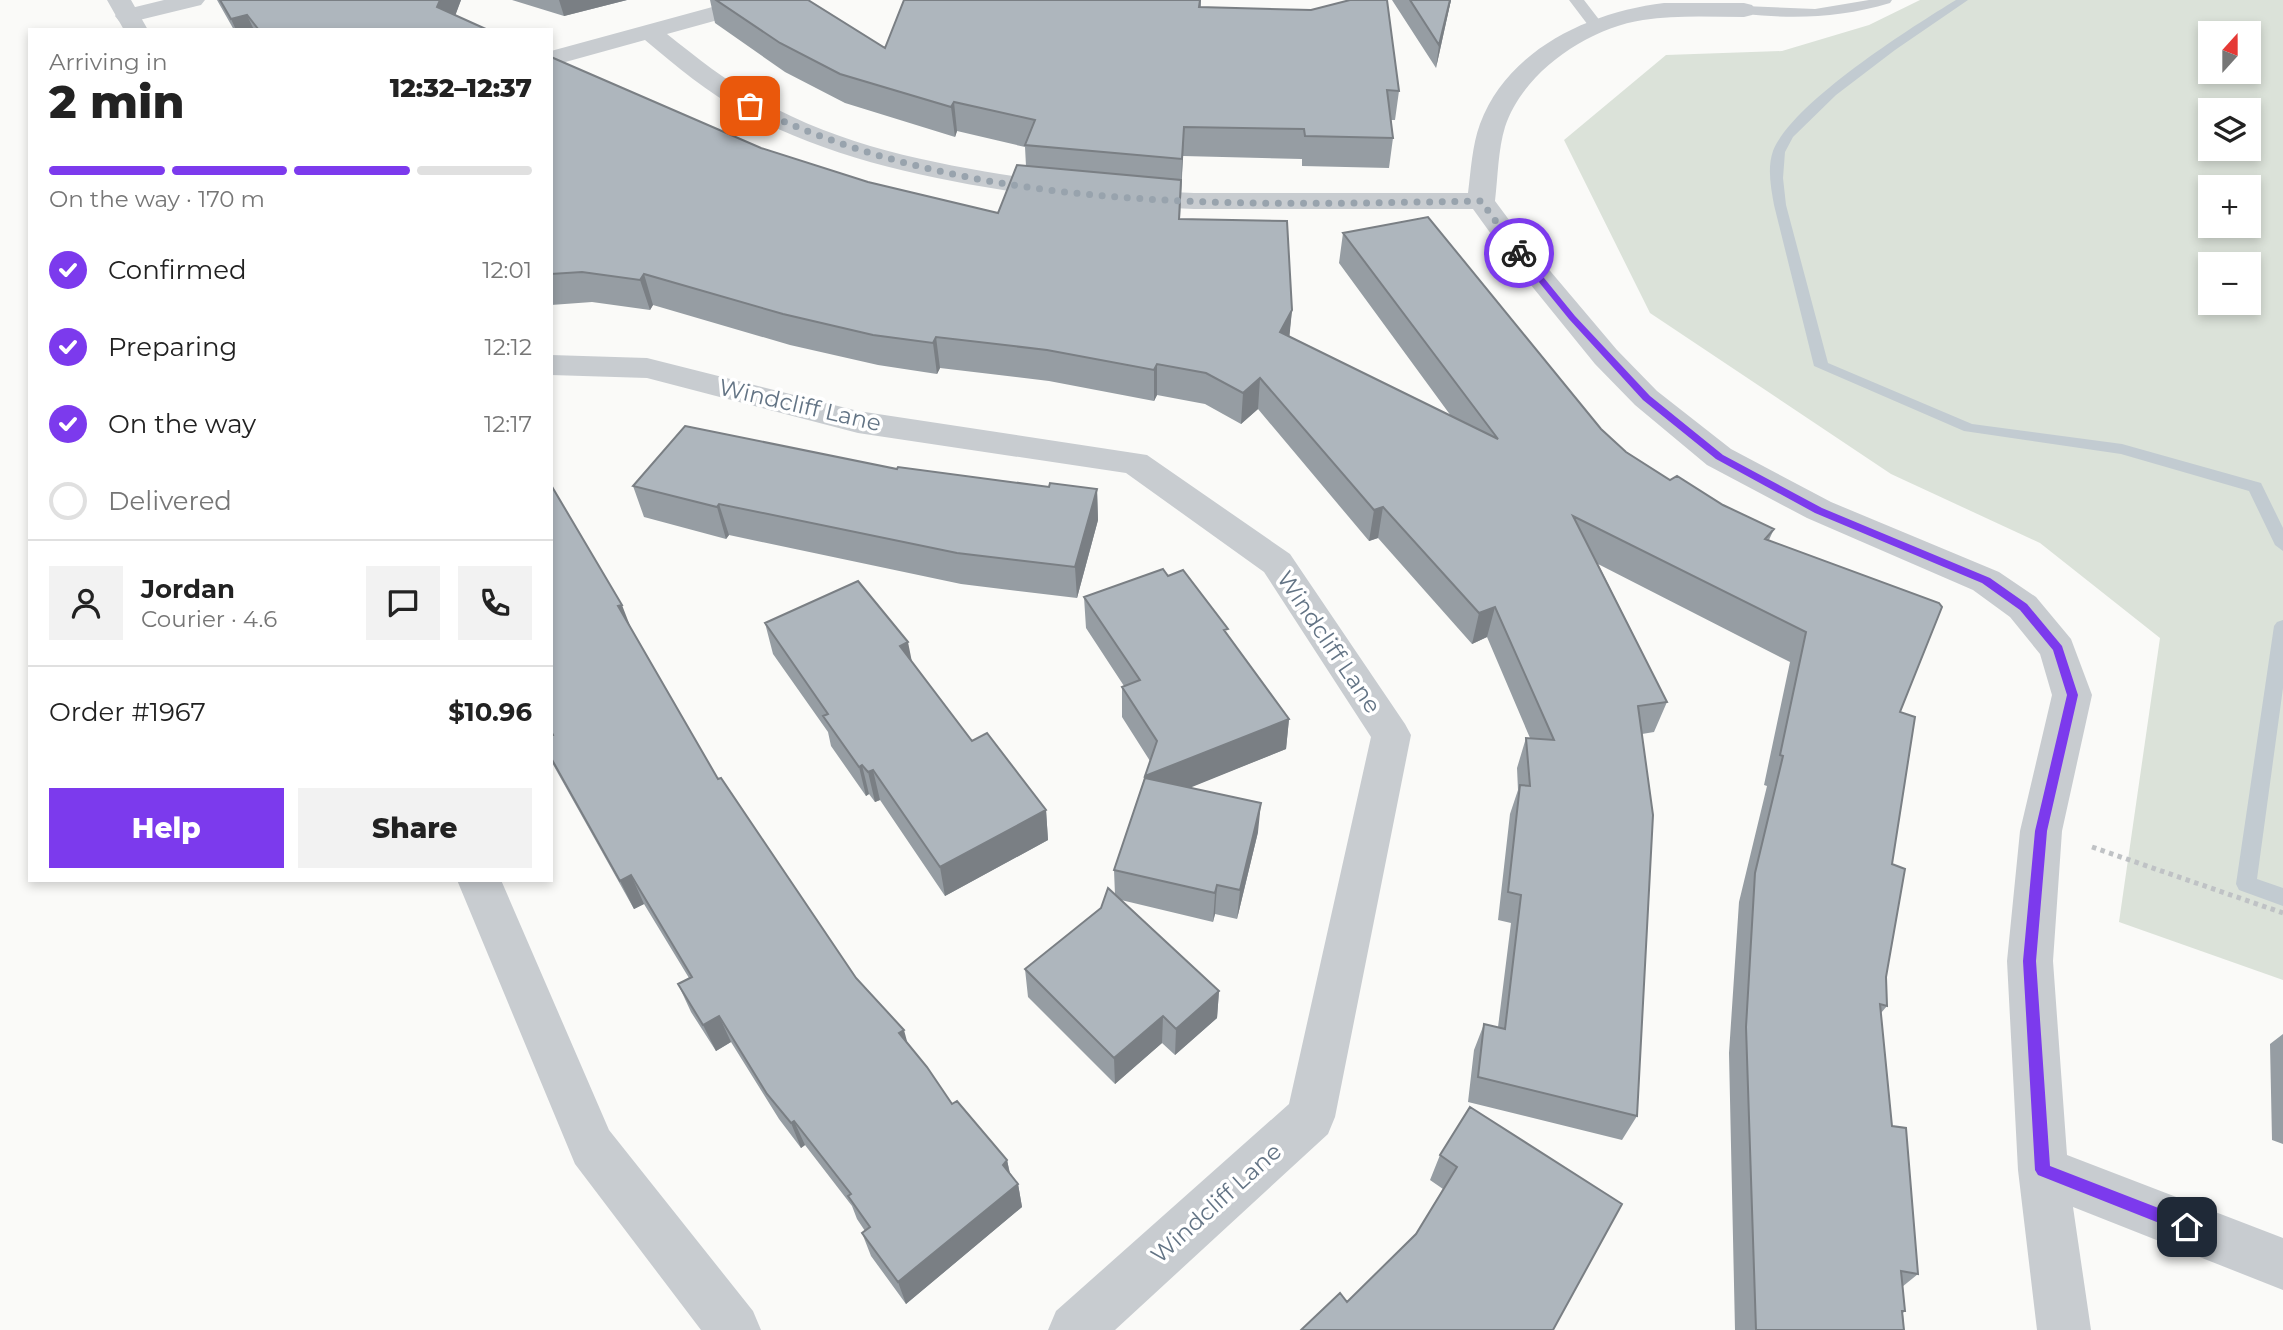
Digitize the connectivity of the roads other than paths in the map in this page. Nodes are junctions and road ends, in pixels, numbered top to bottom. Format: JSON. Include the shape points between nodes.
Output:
{"nodes":[{"id":1,"x":193,"y":0,"type":"edge"},
{"id":2,"x":764,"y":0,"type":"edge"},
{"id":3,"x":1576,"y":0,"type":"edge"},
{"id":4,"x":1885,"y":0,"type":"edge"},
{"id":5,"x":1744,"y":10,"type":"joint"},
{"id":6,"x":127,"y":15,"type":"edge"},
{"id":7,"x":1596,"y":26,"type":"junction"},
{"id":8,"x":651,"y":33,"type":"junction"},
{"id":9,"x":553,"y":58,"type":"edge"},
{"id":10,"x":1481,"y":201,"type":"junction"},
{"id":11,"x":553,"y":365,"type":"edge"},
{"id":12,"x":480,"y":882,"type":"edge"},
{"id":13,"x":2043,"y":1170,"type":"junction"},
{"id":14,"x":2283,"y":1264,"type":"edge"},
{"id":15,"x":734,"y":1330,"type":"edge"},
{"id":16,"x":1075,"y":1330,"type":"edge"},
{"id":17,"x":2064,"y":1330,"type":"edge"}],
"edges":[{"from":1,"to":6,"type":"street"},
{"from":2,"to":8,"type":"street"},
{"from":3,"to":7,"type":"lane"},
{"from":4,"to":5,"type":"lane","via":[[1813,16]]},
{"from":5,"to":7,"type":"street","via":[[1662,10]]},
{"from":7,"to":10,"type":"street","via":[[1544,57],[1508,96],[1495,119]]},
{"from":8,"to":9,"type":"street"},
{"from":8,"to":10,"type":"street","via":[[706,77],[790,125],[911,164],[977,179],[1093,195],[1194,201]]},
{"from":10,"to":13,"type":"street","via":[[1606,357],[1646,398],[1719,457],[1819,510],[1986,581],[2024,607],[2058,649],[2072,695],[2041,831],[2030,961]]},
{"from":11,"to":16,"type":"street","name":"Windcliff Lane","via":[[647,368],[858,422],[1135,463],[1277,563],[1391,735],[1311,1117]]},
{"from":12,"to":15,"type":"street","via":[[592,1147]]},
{"from":13,"to":14,"type":"street"},
{"from":13,"to":17,"type":"street"}]}
